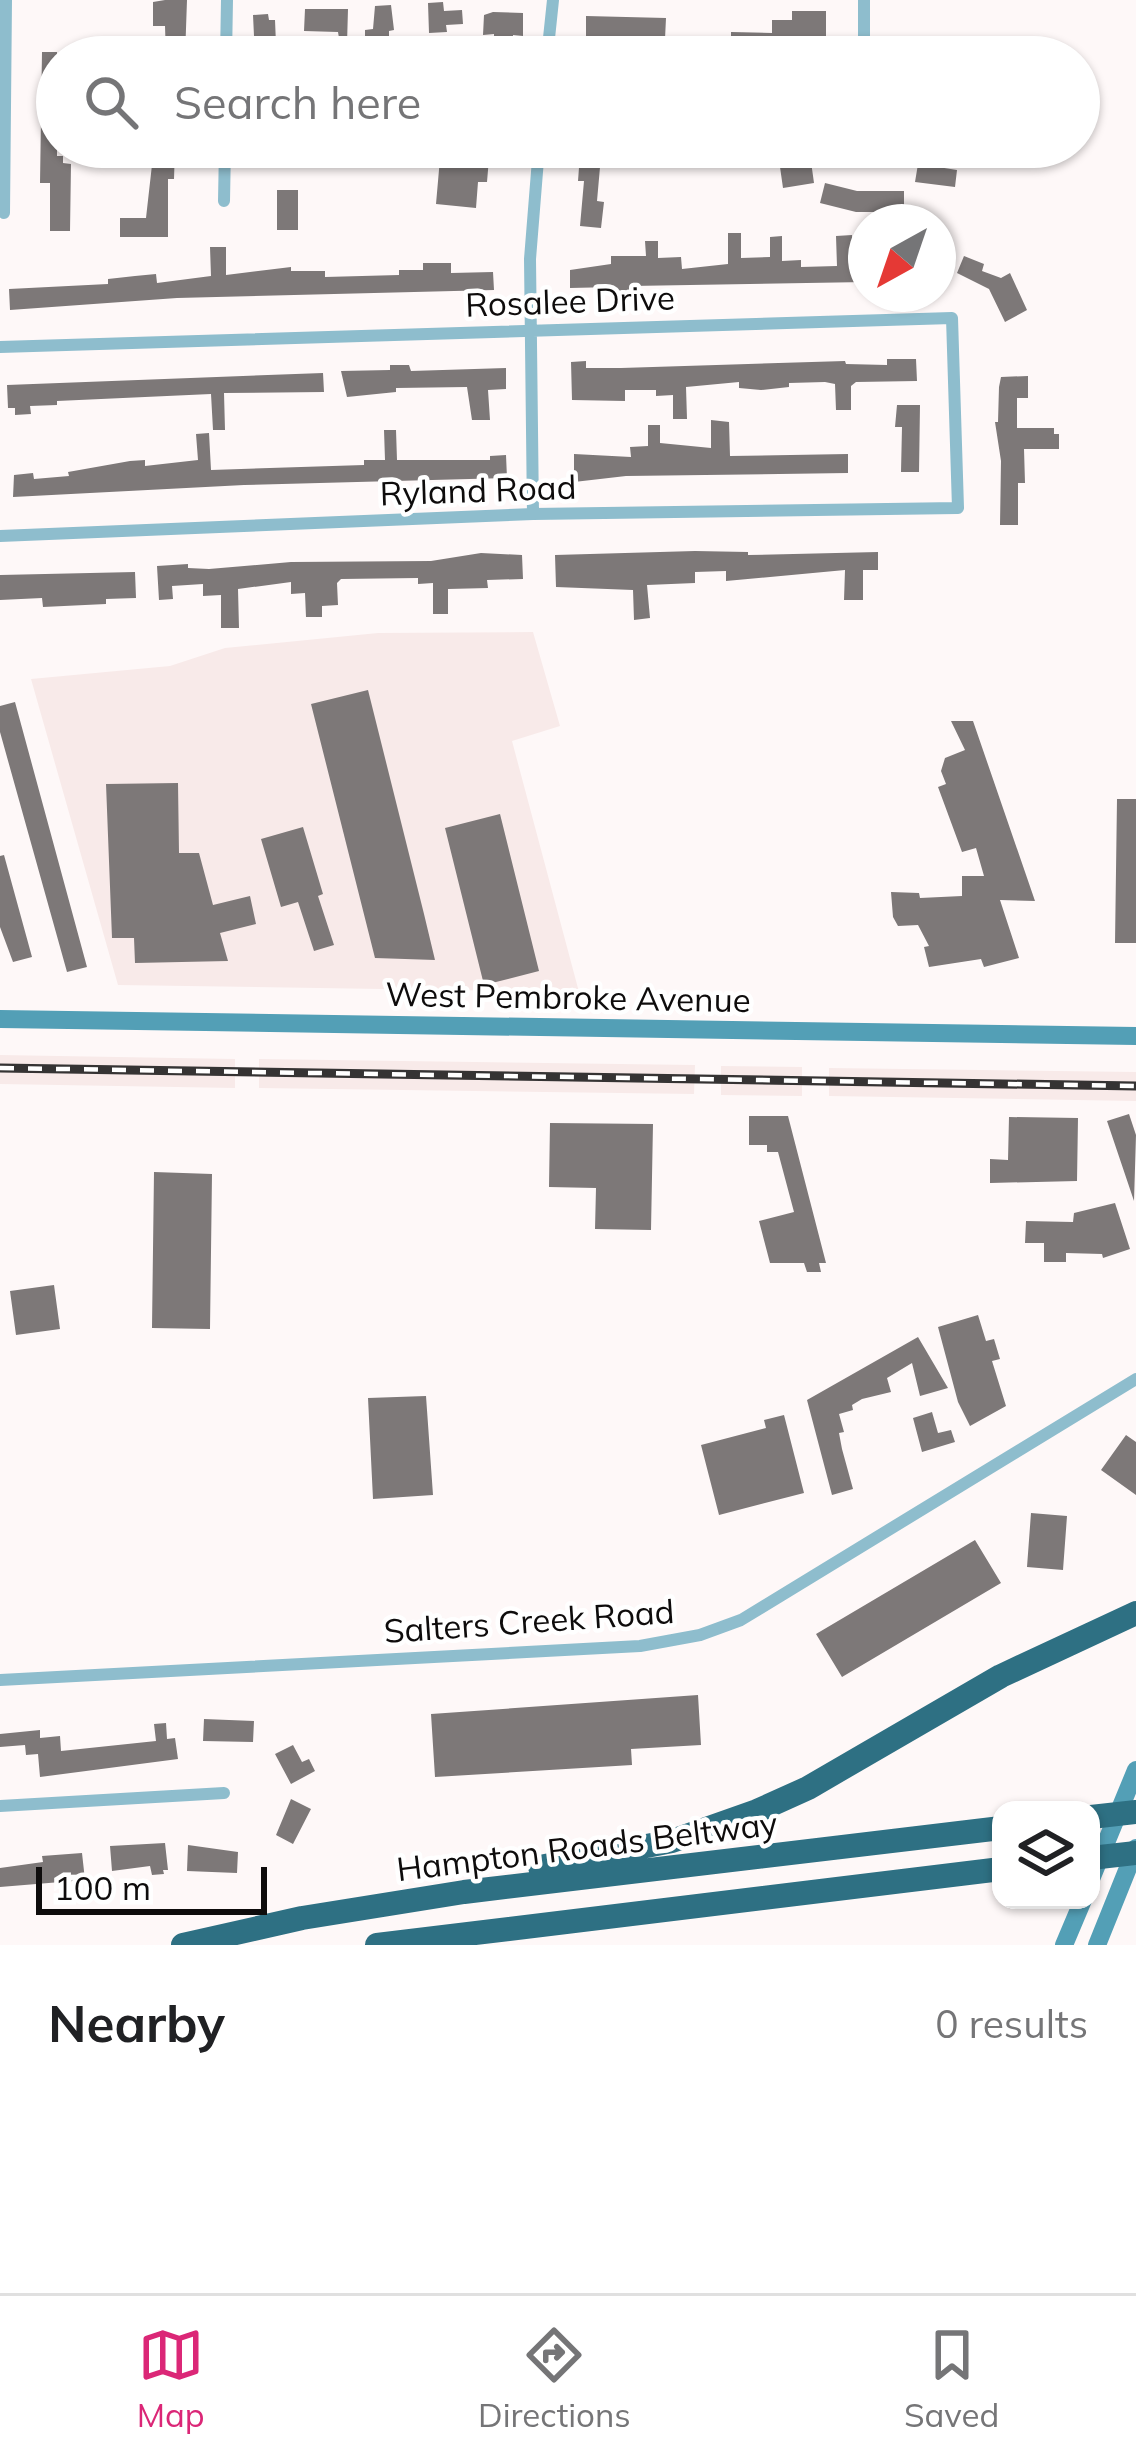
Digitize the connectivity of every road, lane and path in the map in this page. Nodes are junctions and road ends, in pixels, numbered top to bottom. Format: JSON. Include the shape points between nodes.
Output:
{"nodes":[{"id":1,"x":6,"y":0,"type":"edge"},
{"id":2,"x":227,"y":0,"type":"edge"},
{"id":3,"x":553,"y":0,"type":"edge"},
{"id":4,"x":864,"y":0,"type":"edge"},
{"id":5,"x":226,"y":36,"type":"edge"},
{"id":6,"x":549,"y":36,"type":"edge"},
{"id":7,"x":864,"y":36,"type":"edge"},
{"id":8,"x":224,"y":168,"type":"edge"},
{"id":9,"x":537,"y":168,"type":"edge"},
{"id":10,"x":224,"y":201,"type":"dead end"},
{"id":11,"x":4,"y":212,"type":"dead end"},
{"id":12,"x":530,"y":328,"type":"junction"},
{"id":13,"x":0,"y":347,"type":"edge"},
{"id":14,"x":958,"y":508,"type":"joint"},
{"id":15,"x":533,"y":514,"type":"junction"},
{"id":16,"x":0,"y":536,"type":"edge"},
{"id":17,"x":0,"y":1019,"type":"edge"},
{"id":18,"x":1136,"y":1036,"type":"edge"},
{"id":19,"x":1136,"y":1379,"type":"edge"},
{"id":20,"x":1133,"y":1615,"type":"edge"},
{"id":21,"x":0,"y":1680,"type":"edge"},
{"id":22,"x":1136,"y":1770,"type":"edge"},
{"id":23,"x":224,"y":1793,"type":"dead end"},
{"id":24,"x":0,"y":1806,"type":"edge"},
{"id":25,"x":1136,"y":1812,"type":"edge"},
{"id":26,"x":1100,"y":1816,"type":"edge"},
{"id":27,"x":992,"y":1829,"type":"edge"},
{"id":28,"x":1136,"y":1850,"type":"edge"},
{"id":29,"x":1100,"y":1856,"type":"edge"},
{"id":30,"x":1100,"y":1858,"type":"edge"},
{"id":31,"x":992,"y":1870,"type":"edge"},
{"id":32,"x":464,"y":1892,"type":"junction"},
{"id":33,"x":1079,"y":1909,"type":"edge"},
{"id":34,"x":384,"y":1944,"type":"edge"},
{"id":35,"x":184,"y":1945,"type":"edge"},
{"id":36,"x":1064,"y":1945,"type":"edge"},
{"id":37,"x":1097,"y":1945,"type":"edge"}],
"edges":[{"from":1,"to":11,"type":"street"},
{"from":2,"to":5,"type":"street"},
{"from":3,"to":6,"type":"street"},
{"from":4,"to":7,"type":"street"},
{"from":8,"to":10,"type":"street"},
{"from":9,"to":12,"type":"street"},
{"from":12,"to":13,"type":"street","name":"Rosalee Drive"},
{"from":12,"to":14,"type":"street","name":"Rosalee Drive","via":[[952,318]]},
{"from":12,"to":15,"type":"street"},
{"from":14,"to":15,"type":"street","name":"Ryland Road"},
{"from":15,"to":16,"type":"street","name":"Ryland Road"},
{"from":17,"to":18,"type":"main road","name":"West Pembroke Avenue"},
{"from":19,"to":21,"type":"street","name":"Salters Creek Road","via":[[741,1620],[700,1635],[640,1646]]},
{"from":20,"to":32,"type":"highway","via":[[1000,1676],[757,1811],[672,1840],[524,1869]]},
{"from":22,"to":30,"type":"main road"},
{"from":23,"to":24,"type":"street"},
{"from":25,"to":26,"type":"highway"},
{"from":27,"to":32,"type":"highway","name":"Hampton Roads Beltway"},
{"from":28,"to":29,"type":"highway"},
{"from":28,"to":37,"type":"main road"},
{"from":31,"to":34,"type":"highway"},
{"from":32,"to":35,"type":"highway","name":"Hampton Roads Beltway"},
{"from":33,"to":36,"type":"main road"}]}
